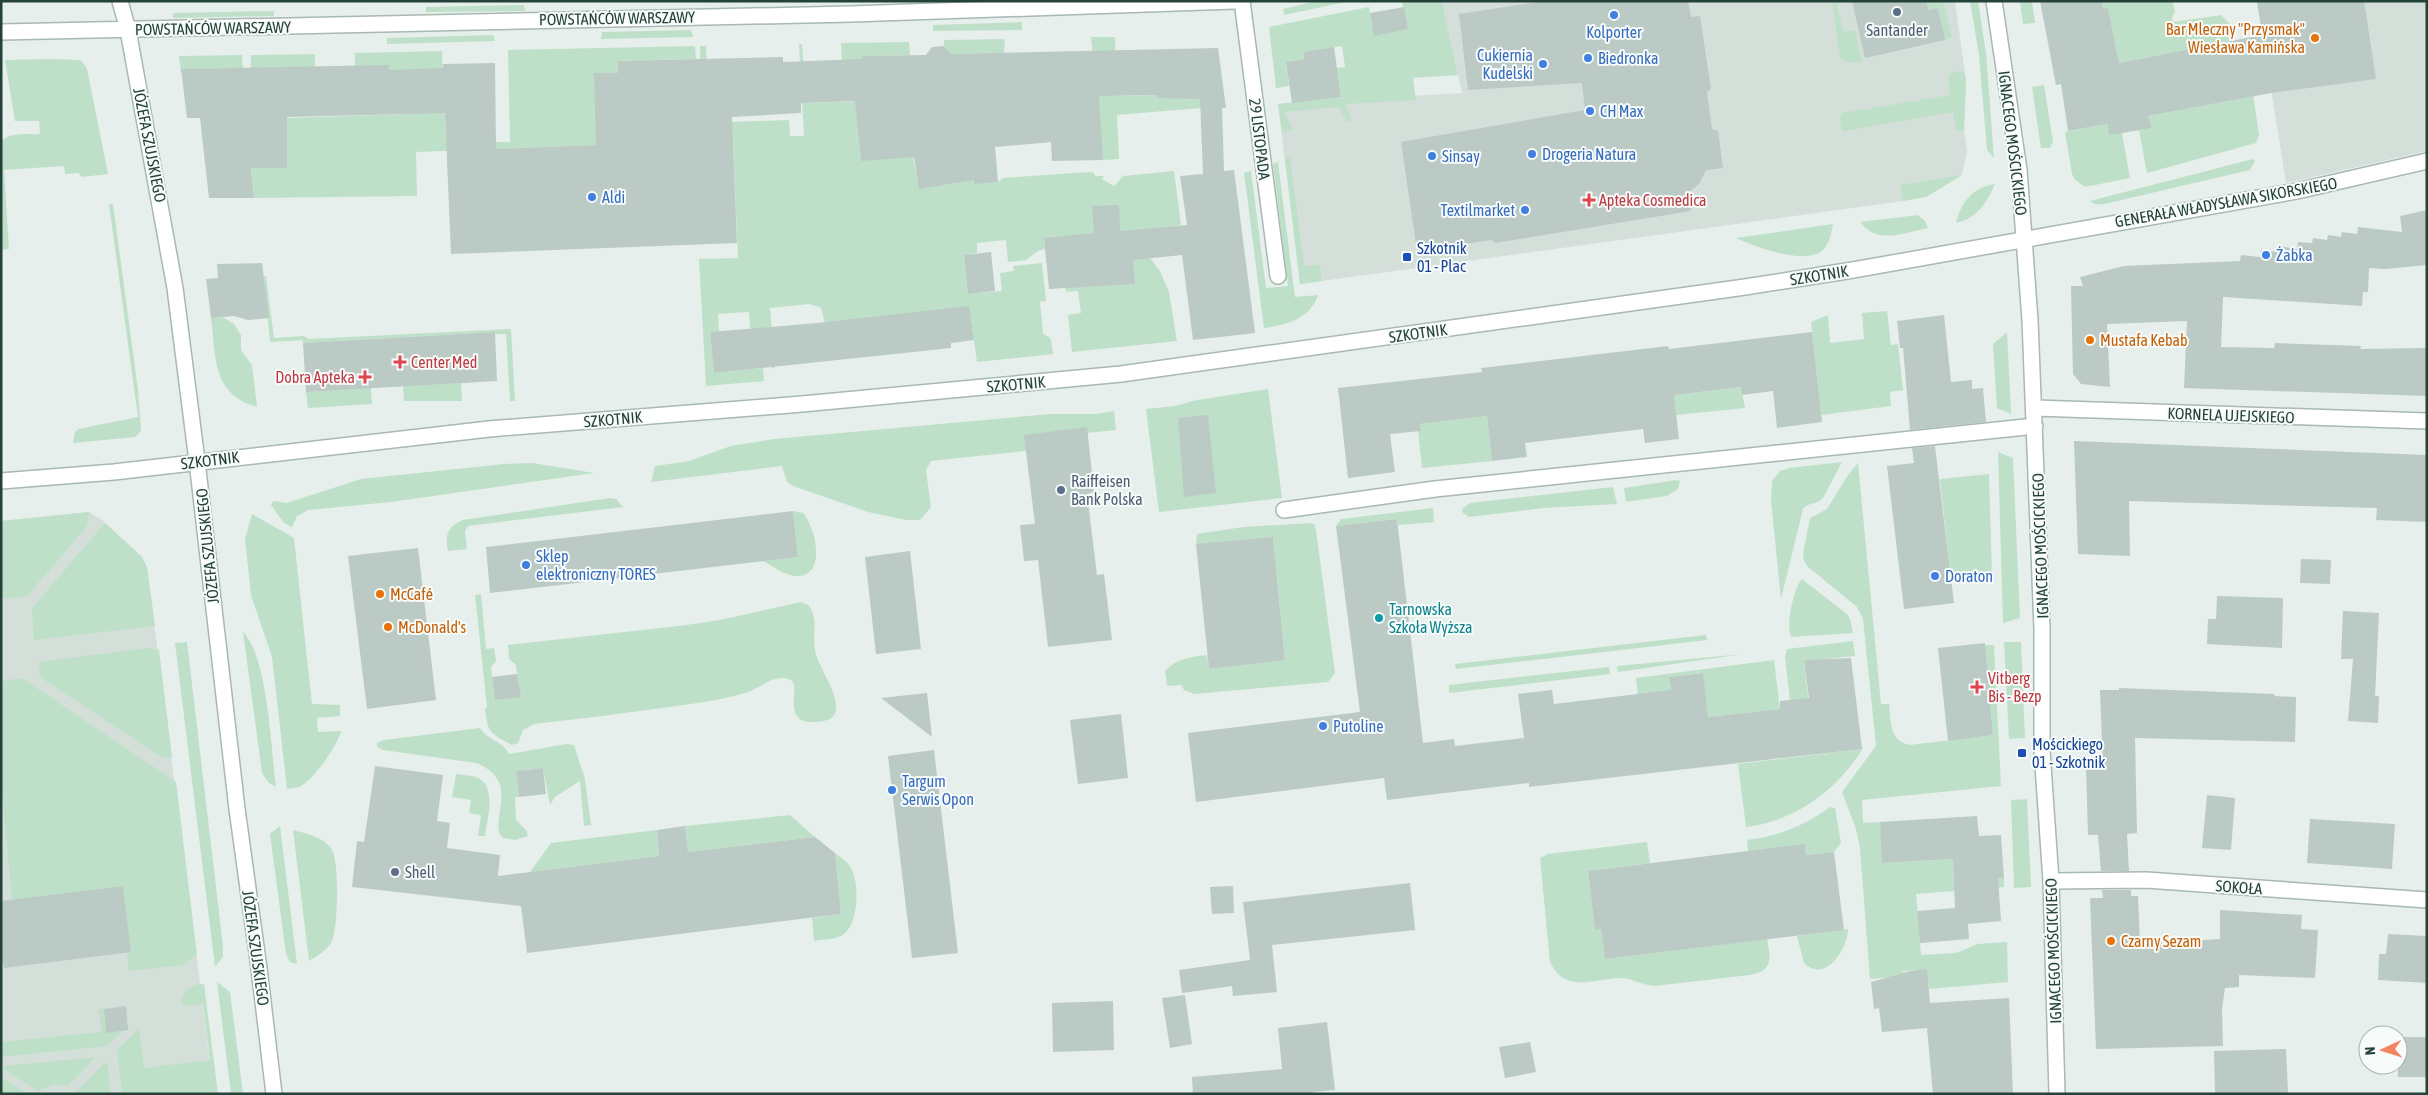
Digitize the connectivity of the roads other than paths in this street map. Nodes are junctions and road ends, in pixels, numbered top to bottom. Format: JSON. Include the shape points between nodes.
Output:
{"nodes":[{"id":1,"x":120,"y":1,"type":"edge"},
{"id":2,"x":1234,"y":1,"type":"edge"},
{"id":3,"x":1242,"y":1,"type":"edge"},
{"id":4,"x":1994,"y":1,"type":"edge"},
{"id":5,"x":128,"y":30,"type":"junction"},
{"id":6,"x":1,"y":32,"type":"edge"},
{"id":7,"x":2427,"y":161,"type":"edge"},
{"id":8,"x":2025,"y":238,"type":"junction"},
{"id":9,"x":1278,"y":276,"type":"dead end"},
{"id":10,"x":2035,"y":408,"type":"junction"},
{"id":11,"x":2427,"y":421,"type":"edge"},
{"id":12,"x":2035,"y":426,"type":"junction"},
{"id":13,"x":197,"y":461,"type":"junction"},
{"id":14,"x":1,"y":481,"type":"edge"},
{"id":15,"x":1284,"y":510,"type":"dead end"},
{"id":16,"x":2051,"y":881,"type":"junction"},
{"id":17,"x":2427,"y":900,"type":"edge"},
{"id":18,"x":274,"y":1094,"type":"edge"},
{"id":19,"x":2057,"y":1094,"type":"edge"}],
"edges":[{"from":1,"to":5,"type":"street","name":"JÓZEFA SZUJSKIEGO"},
{"from":2,"to":5,"type":"street","name":"POWSTAŃCÓW WARSZAWY"},
{"from":3,"to":9,"type":"street","name":"29 LISTOPADA"},
{"from":4,"to":8,"type":"street","name":"IGNACEGO MOŚCICKIEGO","via":[[2019,170]]},
{"from":5,"to":6,"type":"street","name":"POWSTAŃCÓW WARSZAWY"},
{"from":5,"to":13,"type":"street","name":"JÓZEFA SZUJSKIEGO","via":[[173,278]]},
{"from":7,"to":8,"type":"street","name":"GENERAŁA WŁADYSŁAWA SIKORSKIEGO","via":[[2297,191]]},
{"from":8,"to":10,"type":"street","name":"IGNACEGO MOŚCICKIEGO"},
{"from":8,"to":13,"type":"street","name":"SZKOTNIK","via":[[1735,288],[1121,374],[489,429]]},
{"from":10,"to":11,"type":"street","name":"KORNELA UJEJSKIEGO"},
{"from":10,"to":12,"type":"street","name":"IGNACEGO MOŚCICKIEGO"},
{"from":12,"to":15,"type":"street","via":[[1444,488]]},
{"from":12,"to":16,"type":"street","name":"IGNACEGO MOŚCICKIEGO","via":[[2042,629],[2042,751]]},
{"from":13,"to":14,"type":"street","name":"SZKOTNIK","via":[[114,472]]},
{"from":13,"to":18,"type":"street","name":"JÓZEFA SZUJSKIEGO","via":[[236,809]]},
{"from":16,"to":17,"type":"street","name":"SOKOŁA","via":[[2146,880]]},
{"from":16,"to":19,"type":"street","name":"IGNACEGO MOŚCICKIEGO"}]}
